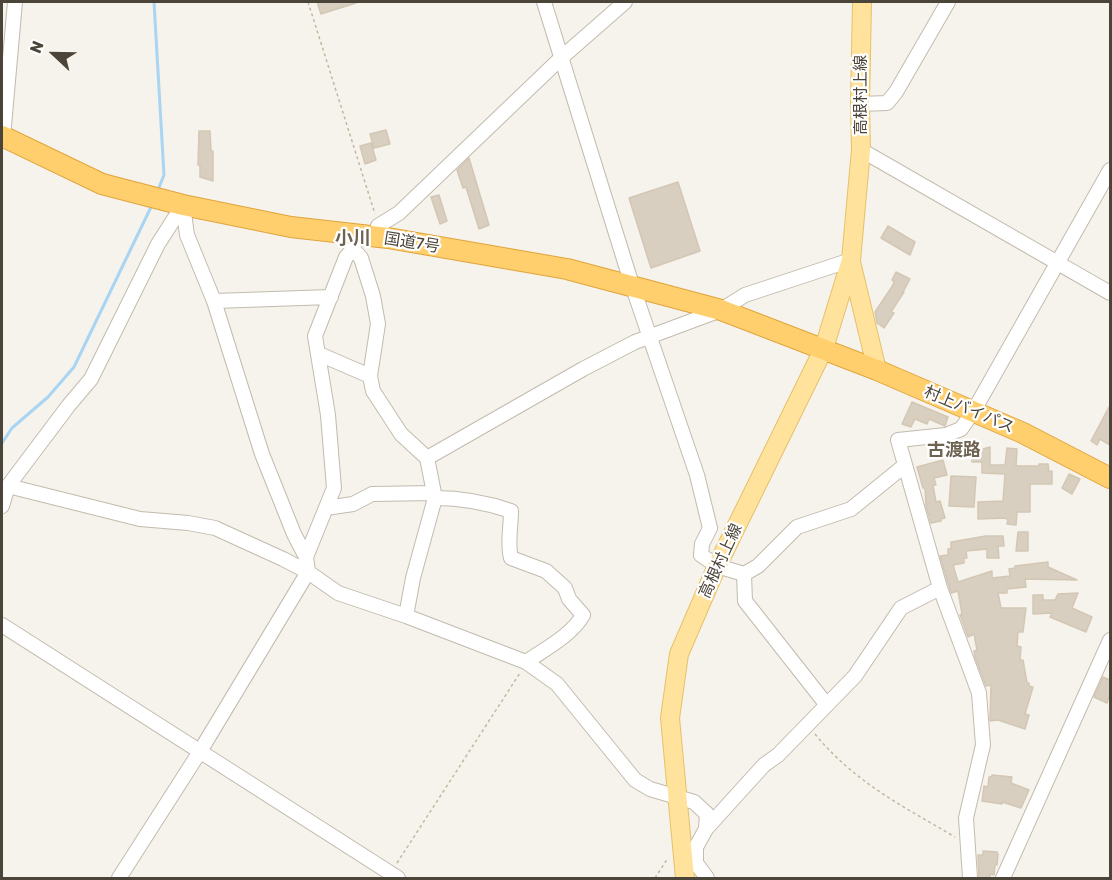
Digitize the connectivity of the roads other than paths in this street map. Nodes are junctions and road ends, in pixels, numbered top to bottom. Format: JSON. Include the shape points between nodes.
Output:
{"nodes":[{"id":1,"x":3,"y":2,"type":"edge"},
{"id":2,"x":15,"y":2,"type":"edge"},
{"id":3,"x":544,"y":2,"type":"edge"},
{"id":4,"x":625,"y":2,"type":"edge"},
{"id":5,"x":862,"y":2,"type":"edge"},
{"id":6,"x":948,"y":2,"type":"edge"},
{"id":7,"x":13,"y":23,"type":"junction"},
{"id":8,"x":561,"y":58,"type":"junction"},
{"id":9,"x":860,"y":104,"type":"junction"},
{"id":10,"x":2,"y":136,"type":"edge"},
{"id":11,"x":861,"y":150,"type":"junction"},
{"id":12,"x":1110,"y":170,"type":"edge"},
{"id":13,"x":183,"y":205,"type":"junction"},
{"id":14,"x":377,"y":232,"type":"junction"},
{"id":15,"x":354,"y":242,"type":"junction"},
{"id":16,"x":851,"y":260,"type":"junction"},
{"id":17,"x":1058,"y":263,"type":"junction"},
{"id":18,"x":632,"y":285,"type":"junction"},
{"id":19,"x":1110,"y":293,"type":"edge"},
{"id":20,"x":331,"y":297,"type":"junction"},
{"id":21,"x":213,"y":301,"type":"junction"},
{"id":22,"x":721,"y":310,"type":"junction"},
{"id":23,"x":649,"y":336,"type":"junction"},
{"id":24,"x":824,"y":348,"type":"junction"},
{"id":25,"x":319,"y":354,"type":"junction"},
{"id":26,"x":877,"y":370,"type":"junction"},
{"id":27,"x":370,"y":376,"type":"junction"},
{"id":28,"x":974,"y":412,"type":"junction"},
{"id":29,"x":427,"y":458,"type":"junction"},
{"id":30,"x":904,"y":466,"type":"junction"},
{"id":31,"x":1110,"y":478,"type":"edge"},
{"id":32,"x":8,"y":486,"type":"junction"},
{"id":33,"x":435,"y":495,"type":"junction"},
{"id":34,"x":2,"y":506,"type":"edge"},
{"id":35,"x":326,"y":508,"type":"junction"},
{"id":36,"x":306,"y":557,"type":"junction"},
{"id":37,"x":717,"y":566,"type":"junction"},
{"id":38,"x":308,"y":572,"type":"junction"},
{"id":39,"x":744,"y":574,"type":"junction"},
{"id":40,"x":940,"y":588,"type":"junction"},
{"id":41,"x":406,"y":616,"type":"junction"},
{"id":42,"x":2,"y":625,"type":"edge"},
{"id":43,"x":1110,"y":640,"type":"edge"},
{"id":44,"x":526,"y":662,"type":"junction"},
{"id":45,"x":826,"y":704,"type":"junction"},
{"id":46,"x":199,"y":753,"type":"junction"},
{"id":47,"x":676,"y":798,"type":"junction"},
{"id":48,"x":706,"y":829,"type":"junction"},
{"id":49,"x":394,"y":876,"type":"edge"},
{"id":50,"x":119,"y":879,"type":"edge"},
{"id":51,"x":685,"y":879,"type":"edge"},
{"id":52,"x":706,"y":879,"type":"edge"},
{"id":53,"x":970,"y":879,"type":"edge"},
{"id":54,"x":1003,"y":879,"type":"edge"}],
"edges":[{"from":1,"to":7,"type":"street"},
{"from":2,"to":7,"type":"street"},
{"from":3,"to":8,"type":"street"},
{"from":4,"to":8,"type":"street"},
{"from":5,"to":9,"type":"main road","name":"高根村上線"},
{"from":6,"to":9,"type":"street","via":[[896,92],[886,103]]},
{"from":7,"to":10,"type":"street"},
{"from":8,"to":14,"type":"street"},
{"from":8,"to":18,"type":"street"},
{"from":9,"to":11,"type":"main road","name":"高根村上線"},
{"from":10,"to":13,"type":"highway","name":"国道7号","via":[[102,184]]},
{"from":11,"to":16,"type":"main road","name":"高根村上線"},
{"from":11,"to":17,"type":"street"},
{"from":12,"to":17,"type":"street"},
{"from":13,"to":15,"type":"highway","name":"国道7号"},
{"from":13,"to":21,"type":"street","via":[[187,235]]},
{"from":13,"to":32,"type":"street","via":[[158,244],[91,379]]},
{"from":14,"to":15,"type":"highway","name":"国道7号"},
{"from":14,"to":18,"type":"highway","name":"国道7号"},
{"from":15,"to":20,"type":"street"},
{"from":15,"to":27,"type":"street","via":[[374,296],[378,324]]},
{"from":16,"to":22,"type":"street","via":[[745,295]]},
{"from":16,"to":24,"type":"main road","name":"高根村上線"},
{"from":16,"to":26,"type":"main road","name":"高根村上線"},
{"from":17,"to":19,"type":"street"},
{"from":17,"to":28,"type":"street"},
{"from":18,"to":22,"type":"highway","name":"国道7号"},
{"from":18,"to":23,"type":"street"},
{"from":20,"to":21,"type":"street"},
{"from":20,"to":25,"type":"street","via":[[315,336]]},
{"from":21,"to":36,"type":"street","via":[[262,454]]},
{"from":22,"to":23,"type":"street"},
{"from":22,"to":24,"type":"highway","name":"国道7号"},
{"from":23,"to":29,"type":"street"},
{"from":23,"to":37,"type":"street","via":[[697,475],[710,528],[700,555]]},
{"from":24,"to":26,"type":"highway","name":"村上バイパス"},
{"from":24,"to":37,"type":"main road","name":"高根村上線"},
{"from":25,"to":27,"type":"street"},
{"from":25,"to":35,"type":"street","via":[[334,488]]},
{"from":26,"to":28,"type":"highway","name":"村上バイパス"},
{"from":27,"to":29,"type":"street","via":[[373,391],[401,434]]},
{"from":28,"to":30,"type":"street","via":[[961,429],[946,435],[898,440]]},
{"from":28,"to":31,"type":"highway","name":"村上バイパス"},
{"from":29,"to":33,"type":"street"},
{"from":30,"to":39,"type":"street","via":[[851,509],[797,527],[758,566]]},
{"from":30,"to":40,"type":"street"},
{"from":32,"to":34,"type":"street"},
{"from":32,"to":38,"type":"street","via":[[140,519],[214,528]]},
{"from":33,"to":35,"type":"street","via":[[372,494],[352,504]]},
{"from":33,"to":41,"type":"street"},
{"from":33,"to":44,"type":"street","via":[[488,503],[511,511],[511,558],[546,571],[565,588],[583,615]]},
{"from":35,"to":36,"type":"street"},
{"from":36,"to":38,"type":"street"},
{"from":37,"to":39,"type":"street"},
{"from":37,"to":47,"type":"main road","name":"高根村上線","via":[[679,654],[670,718]]},
{"from":38,"to":41,"type":"street","via":[[338,593]]},
{"from":38,"to":46,"type":"street"},
{"from":39,"to":45,"type":"street","via":[[745,601]]},
{"from":40,"to":45,"type":"street","via":[[901,608],[855,676]]},
{"from":40,"to":53,"type":"street","via":[[979,693],[981,710],[983,745],[966,818]]},
{"from":41,"to":44,"type":"street"},
{"from":42,"to":46,"type":"street"},
{"from":43,"to":54,"type":"street"},
{"from":44,"to":47,"type":"street","via":[[557,684],[635,780]]},
{"from":45,"to":48,"type":"street"},
{"from":46,"to":49,"type":"street"},
{"from":46,"to":50,"type":"street"},
{"from":47,"to":48,"type":"street","via":[[694,802],[707,814]]},
{"from":47,"to":51,"type":"main road","name":"高根村上線"},
{"from":48,"to":52,"type":"street","via":[[696,847],[696,863]]}]}
